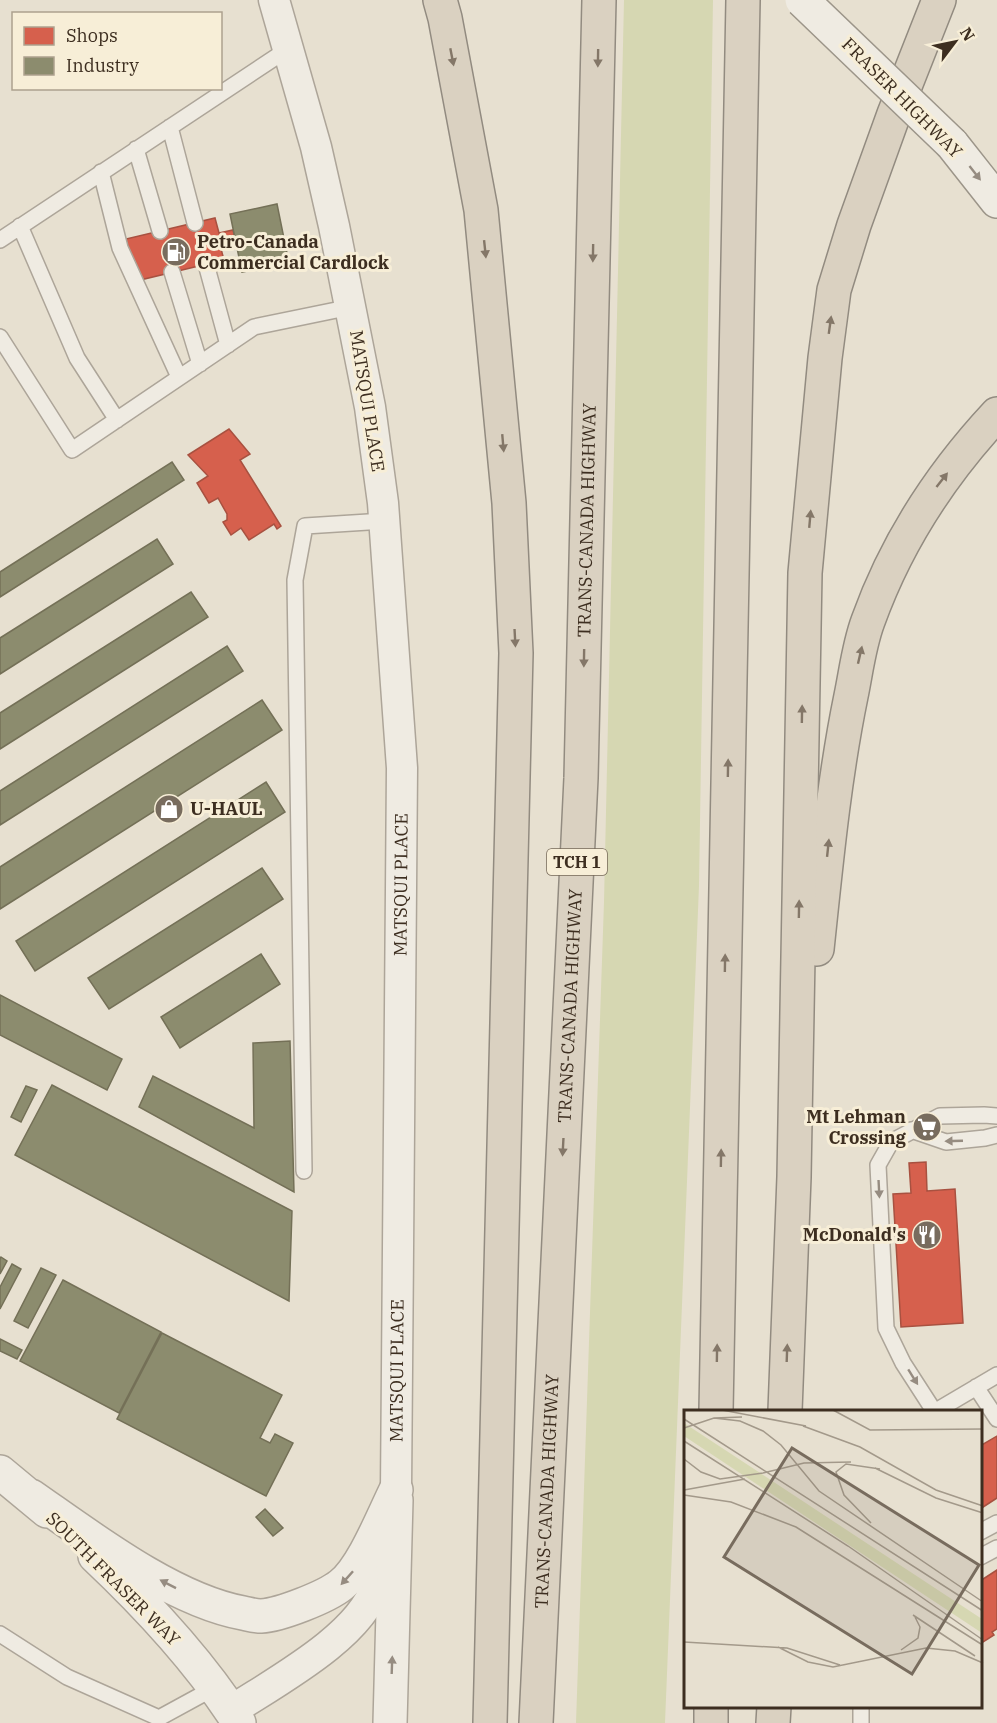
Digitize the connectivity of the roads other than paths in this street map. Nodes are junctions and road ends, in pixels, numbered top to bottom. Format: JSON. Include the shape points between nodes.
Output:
{"nodes":[{"id":1,"x":274,"y":0,"type":"edge"},
{"id":2,"x":440,"y":0,"type":"edge"},
{"id":3,"x":599,"y":0,"type":"edge"},
{"id":4,"x":743,"y":0,"type":"edge"},
{"id":5,"x":802,"y":0,"type":"edge"},
{"id":6,"x":939,"y":0,"type":"edge"},
{"id":7,"x":288,"y":48,"type":"junction"},
{"id":8,"x":170,"y":127,"type":"junction"},
{"id":9,"x":136,"y":149,"type":"junction"},
{"id":10,"x":101,"y":172,"type":"junction"},
{"id":11,"x":997,"y":201,"type":"edge"},
{"id":12,"x":195,"y":223,"type":"dead end"},
{"id":13,"x":20,"y":226,"type":"junction"},
{"id":14,"x":160,"y":231,"type":"dead end"},
{"id":15,"x":0,"y":240,"type":"edge"},
{"id":16,"x":206,"y":264,"type":"dead end"},
{"id":17,"x":172,"y":272,"type":"dead end"},
{"id":18,"x":351,"y":308,"type":"junction"},
{"id":19,"x":0,"y":337,"type":"edge"},
{"id":20,"x":228,"y":345,"type":"junction"},
{"id":21,"x":200,"y":364,"type":"junction"},
{"id":22,"x":179,"y":377,"type":"junction"},
{"id":23,"x":997,"y":414,"type":"edge"},
{"id":24,"x":117,"y":420,"type":"junction"},
{"id":25,"x":384,"y":521,"type":"junction"},
{"id":26,"x":997,"y":1116,"type":"edge"},
{"id":27,"x":911,"y":1130,"type":"junction"},
{"id":28,"x":997,"y":1135,"type":"edge"},
{"id":29,"x":304,"y":1171,"type":"dead end"},
{"id":30,"x":794,"y":1177,"type":"junction"},
{"id":31,"x":997,"y":1375,"type":"edge"},
{"id":32,"x":976,"y":1387,"type":"junction"},
{"id":33,"x":716,"y":1410,"type":"edge"},
{"id":34,"x":785,"y":1410,"type":"edge"},
{"id":35,"x":934,"y":1410,"type":"edge"},
{"id":36,"x":937,"y":1410,"type":"edge"},
{"id":37,"x":997,"y":1419,"type":"edge"},
{"id":38,"x":0,"y":1472,"type":"edge"},
{"id":39,"x":396,"y":1490,"type":"junction"},
{"id":40,"x":31,"y":1496,"type":"junction"},
{"id":41,"x":997,"y":1523,"type":"edge"},
{"id":42,"x":982,"y":1531,"type":"edge"},
{"id":43,"x":997,"y":1548,"type":"edge"},
{"id":44,"x":982,"y":1556,"type":"edge"},
{"id":45,"x":0,"y":1634,"type":"edge"},
{"id":46,"x":228,"y":1708,"type":"edge"},
{"id":47,"x":390,"y":1723,"type":"edge"},
{"id":48,"x":490,"y":1723,"type":"edge"},
{"id":49,"x":536,"y":1723,"type":"edge"}],
"edges":[{"from":1,"to":7,"type":"street","name":"MATSQUI PLACE"},
{"from":2,"to":48,"type":"highway","one_way":true,"via":[[481,210],[509,503],[516,653]]},
{"from":3,"to":49,"type":"highway","name":"TRANS-CANADA HIGHWAY","number":"TCH 1","one_way":true,"via":[[581,778]]},
{"from":33,"to":4,"type":"highway","one_way":true},
{"from":5,"to":11,"type":"street","name":"FRASER HIGHWAY","one_way":true,"bridge":true,"via":[[952,144]]},
{"from":30,"to":6,"type":"highway","one_way":true,"via":[[805,573],[825,358],[834,290],[854,225]]},
{"from":7,"to":8,"type":"lane"},
{"from":7,"to":18,"type":"street","name":"MATSQUI PLACE","via":[[316,147]]},
{"from":8,"to":9,"type":"lane"},
{"from":8,"to":12,"type":"lane"},
{"from":9,"to":10,"type":"lane"},
{"from":9,"to":14,"type":"lane"},
{"from":10,"to":13,"type":"lane"},
{"from":10,"to":22,"type":"lane","via":[[120,248]]},
{"from":13,"to":15,"type":"lane"},
{"from":13,"to":24,"type":"lane","via":[[76,358]]},
{"from":16,"to":20,"type":"lane"},
{"from":17,"to":21,"type":"lane"},
{"from":18,"to":20,"type":"lane","via":[[254,327]]},
{"from":18,"to":25,"type":"street","name":"MATSQUI PLACE","via":[[370,407]]},
{"from":19,"to":24,"type":"lane","via":[[72,450]]},
{"from":20,"to":21,"type":"lane"},
{"from":21,"to":22,"type":"lane"},
{"from":22,"to":24,"type":"lane"},
{"from":30,"to":23,"type":"highway","one_way":true,"via":[[829,838],[844,729],[867,622],[904,539],[935,490]]},
{"from":25,"to":29,"type":"lane","via":[[305,526],[295,580]]},
{"from":25,"to":39,"type":"street","name":"MATSQUI PLACE","via":[[402,768]]},
{"from":26,"to":27,"type":"lane","via":[[940,1116]]},
{"from":28,"to":27,"type":"lane","one_way":true,"via":[[946,1142]]},
{"from":27,"to":35,"type":"lane","one_way":true,"via":[[891,1142],[878,1165],[886,1328],[903,1363]]},
{"from":34,"to":30,"type":"highway","one_way":true},
{"from":31,"to":32,"type":"lane"},
{"from":32,"to":36,"type":"lane"},
{"from":32,"to":37,"type":"lane"},
{"from":38,"to":40,"type":"street","name":"SOUTH FRASER WAY"},
{"from":39,"to":40,"type":"street","one_way":true,"via":[[359,1564],[342,1585],[305,1605],[260,1616],[225,1610],[149,1574]]},
{"from":39,"to":46,"type":"street","name":"MATSQUI PLACE","via":[[375,1588],[354,1623],[324,1650]]},
{"from":47,"to":39,"type":"street","one_way":true},
{"from":40,"to":46,"type":"street","name":"SOUTH FRASER WAY","via":[[141,1601]]},
{"from":41,"to":42,"type":"lane"},
{"from":43,"to":44,"type":"lane"},
{"from":45,"to":46,"type":"lane","via":[[67,1677],[159,1718]]}]}
